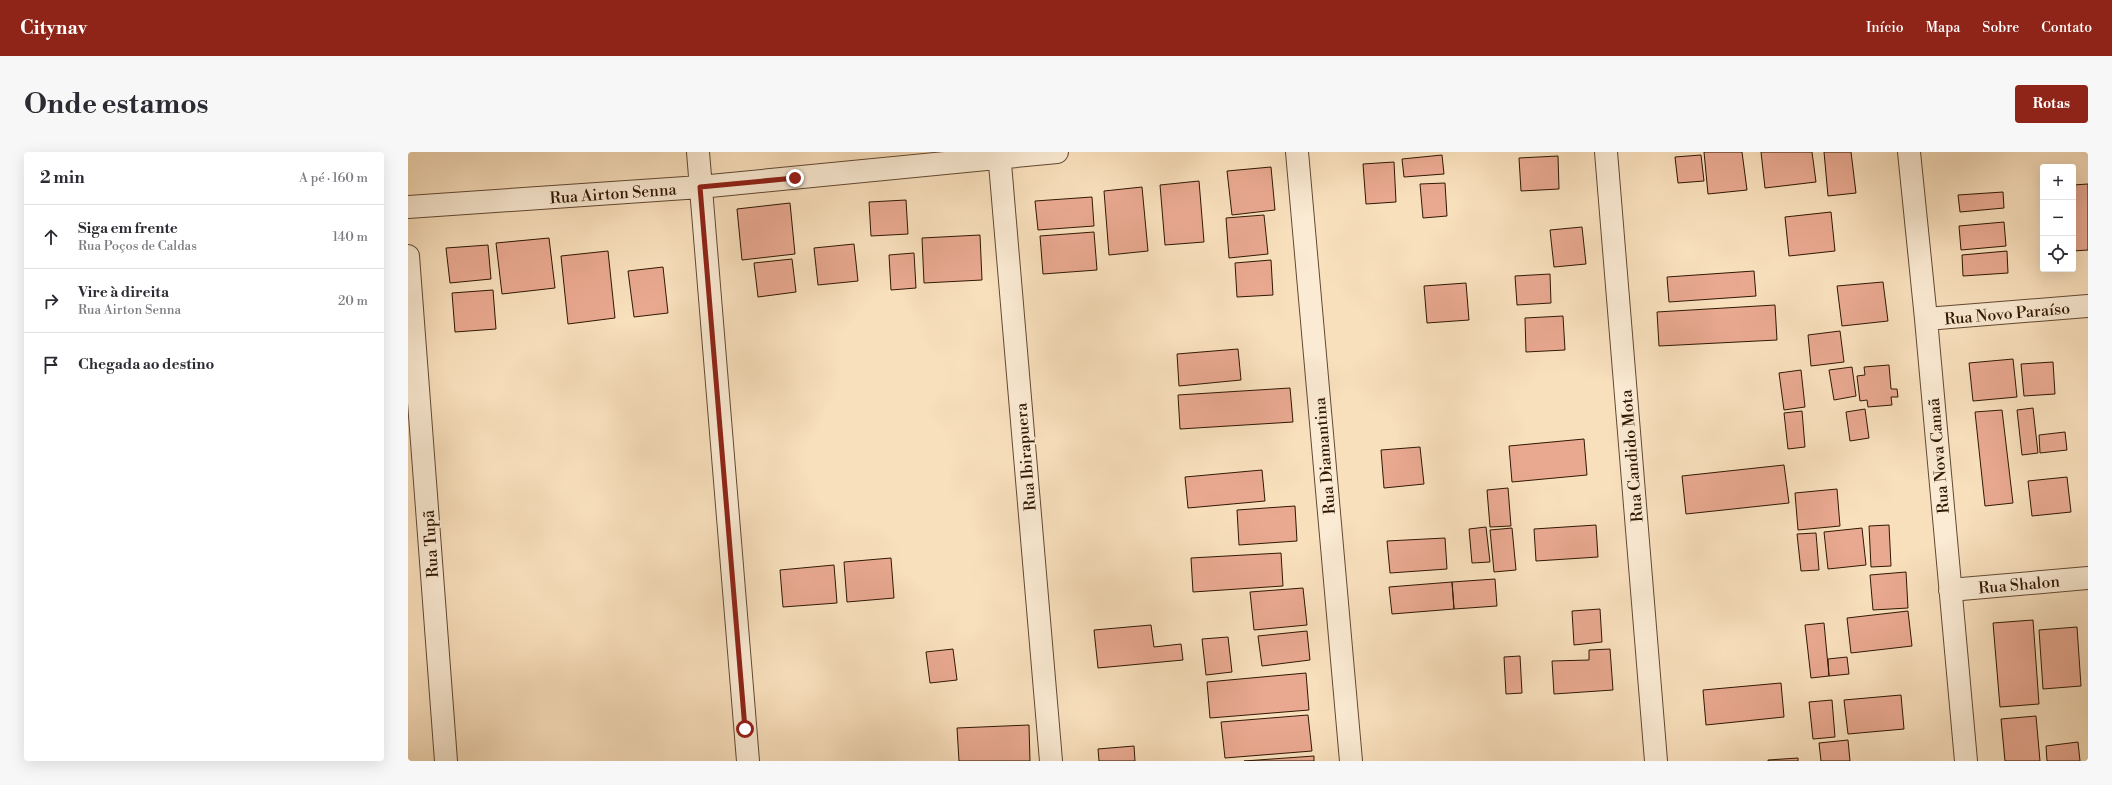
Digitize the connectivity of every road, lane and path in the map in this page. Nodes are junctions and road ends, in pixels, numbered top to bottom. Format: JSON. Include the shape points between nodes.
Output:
{"nodes":[{"id":1,"x":698,"y":152,"type":"edge"},
{"id":2,"x":1057,"y":152,"type":"edge"},
{"id":3,"x":1297,"y":152,"type":"edge"},
{"id":4,"x":1606,"y":152,"type":"edge"},
{"id":5,"x":1909,"y":152,"type":"edge"},
{"id":6,"x":1000,"y":155,"type":"edge"},
{"id":7,"x":700,"y":187,"type":"junction"},
{"id":8,"x":408,"y":207,"type":"edge"},
{"id":9,"x":408,"y":256,"type":"edge"},
{"id":10,"x":2088,"y":306,"type":"edge"},
{"id":11,"x":1926,"y":319,"type":"junction"},
{"id":12,"x":2088,"y":578,"type":"edge"},
{"id":13,"x":1950,"y":590,"type":"junction"},
{"id":14,"x":446,"y":761,"type":"edge"},
{"id":15,"x":748,"y":761,"type":"edge"},
{"id":16,"x":1051,"y":761,"type":"edge"},
{"id":17,"x":1351,"y":761,"type":"edge"},
{"id":18,"x":1656,"y":761,"type":"edge"},
{"id":19,"x":1966,"y":761,"type":"edge"}],
"edges":[{"from":1,"to":7,"type":"street"},
{"from":2,"to":6,"type":"street","name":"Rua Airton Senna"},
{"from":3,"to":17,"type":"street","name":"Rua Diamantina"},
{"from":4,"to":18,"type":"street","name":"Rua Candido Mota"},
{"from":5,"to":11,"type":"street","name":"Rua Nova Canaã"},
{"from":6,"to":7,"type":"street","name":"Rua Airton Senna"},
{"from":6,"to":16,"type":"street","name":"Rua Ibirapuera"},
{"from":7,"to":8,"type":"street","name":"Rua Airton Senna"},
{"from":7,"to":15,"type":"street"},
{"from":9,"to":14,"type":"street","name":"Rua Tupã"},
{"from":10,"to":11,"type":"street","name":"Rua Novo Paraíso"},
{"from":11,"to":13,"type":"street","name":"Rua Nova Canaã"},
{"from":12,"to":13,"type":"street","name":"Rua Shalon"},
{"from":13,"to":19,"type":"street","name":"Rua Nova Canaã"}]}
